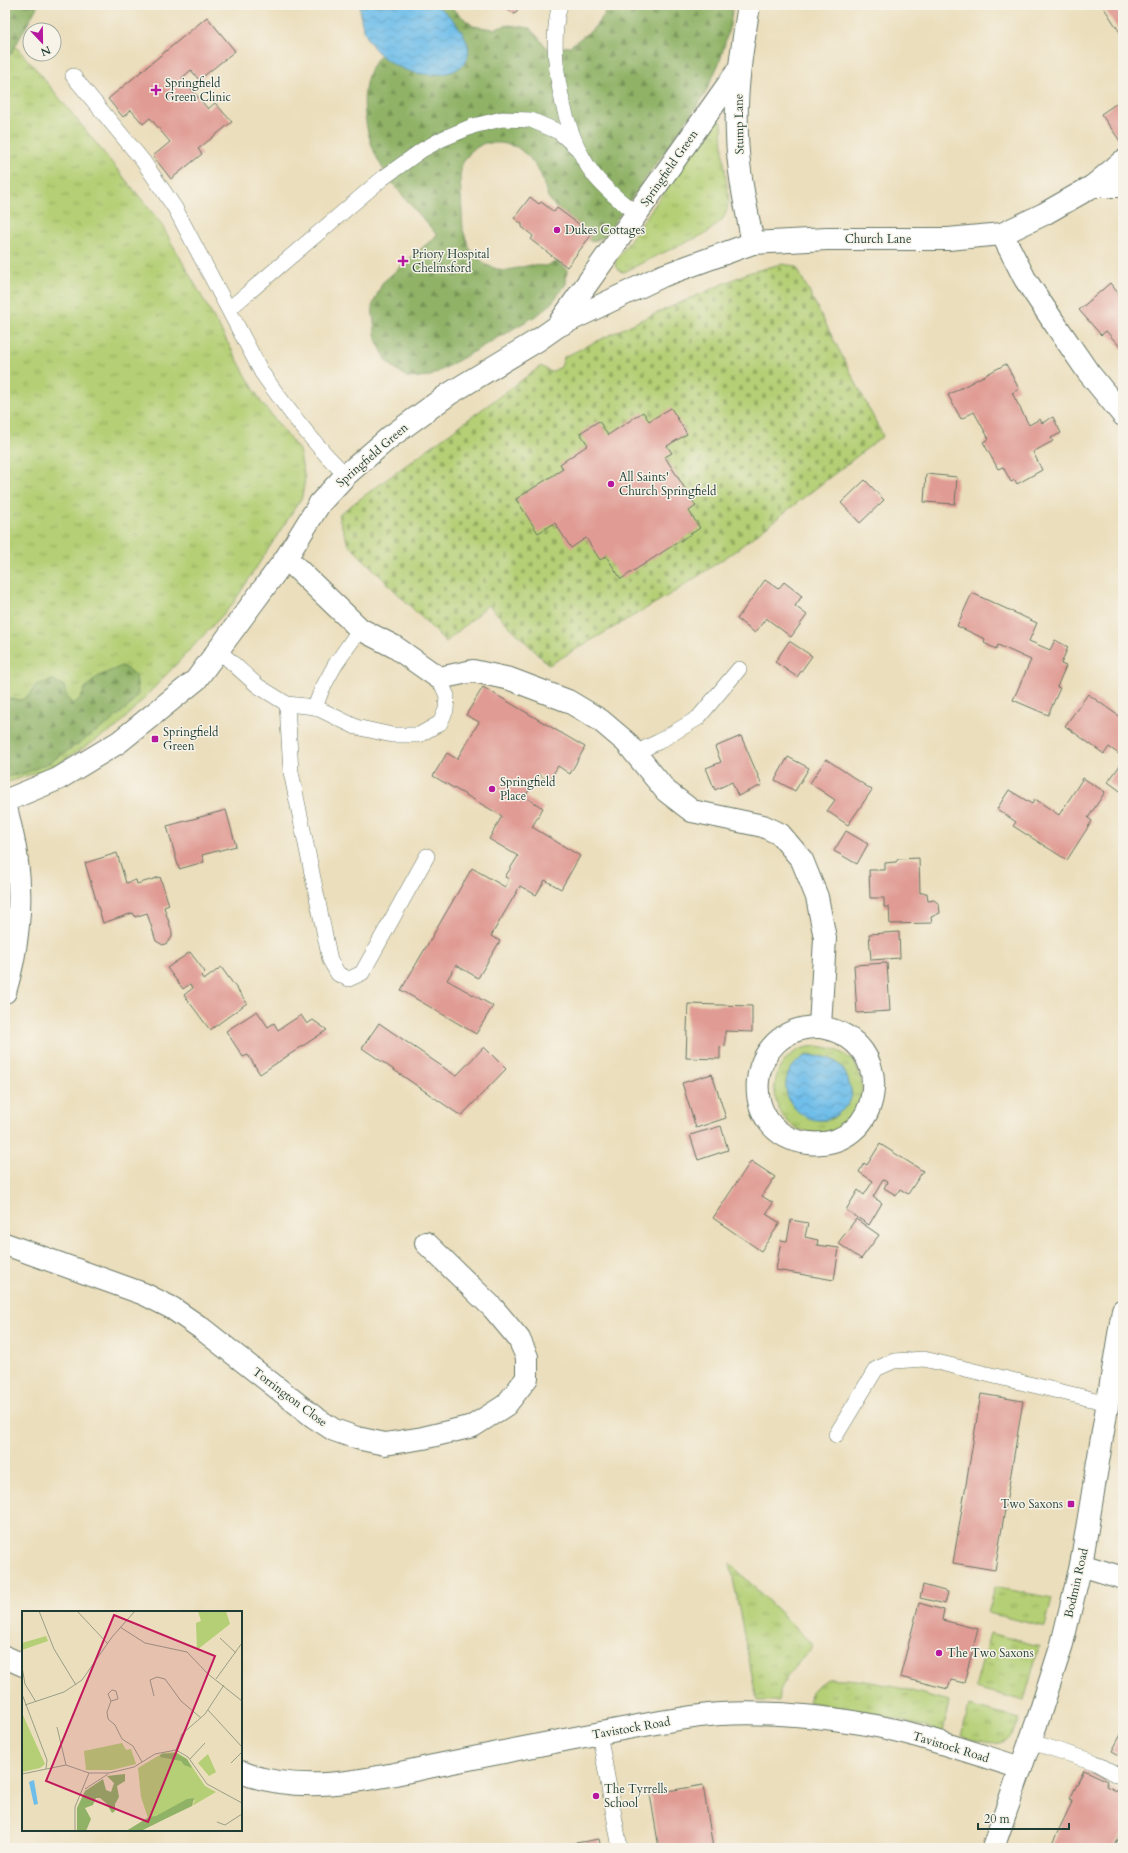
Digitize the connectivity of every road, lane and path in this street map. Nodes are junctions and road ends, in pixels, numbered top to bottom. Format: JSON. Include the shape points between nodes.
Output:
{"nodes":[{"id":1,"x":560,"y":5,"type":"edge"},
{"id":2,"x":749,"y":5,"type":"edge"},
{"id":3,"x":739,"y":69,"type":"junction"},
{"id":4,"x":73,"y":76,"type":"dead end"},
{"id":5,"x":578,"y":149,"type":"junction"},
{"id":6,"x":1123,"y":161,"type":"edge"},
{"id":7,"x":1093,"y":186,"type":"junction"},
{"id":8,"x":1123,"y":186,"type":"edge"},
{"id":9,"x":637,"y":214,"type":"junction"},
{"id":10,"x":1002,"y":234,"type":"junction"},
{"id":11,"x":753,"y":243,"type":"junction"},
{"id":12,"x":229,"y":309,"type":"junction"},
{"id":13,"x":558,"y":326,"type":"junction"},
{"id":14,"x":1123,"y":415,"type":"edge"},
{"id":15,"x":346,"y":475,"type":"junction"},
{"id":16,"x":286,"y":558,"type":"junction"},
{"id":17,"x":360,"y":629,"type":"junction"},
{"id":18,"x":218,"y":650,"type":"junction"},
{"id":19,"x":739,"y":668,"type":"dead end"},
{"id":20,"x":439,"y":678,"type":"junction"},
{"id":21,"x":287,"y":704,"type":"junction"},
{"id":22,"x":315,"y":707,"type":"junction"},
{"id":23,"x":635,"y":753,"type":"junction"},
{"id":24,"x":5,"y":801,"type":"edge"},
{"id":25,"x":427,"y":856,"type":"dead end"},
{"id":26,"x":5,"y":992,"type":"edge"},
{"id":27,"x":820,"y":1027,"type":"junction"},
{"id":28,"x":426,"y":1243,"type":"dead end"},
{"id":29,"x":5,"y":1244,"type":"edge"},
{"id":30,"x":1123,"y":1310,"type":"edge"},
{"id":31,"x":1108,"y":1403,"type":"junction"},
{"id":32,"x":836,"y":1435,"type":"dead end"},
{"id":33,"x":1081,"y":1565,"type":"junction"},
{"id":34,"x":1123,"y":1578,"type":"edge"},
{"id":35,"x":5,"y":1658,"type":"edge"},
{"id":36,"x":22,"y":1665,"type":"edge"},
{"id":37,"x":600,"y":1733,"type":"junction"},
{"id":38,"x":1032,"y":1742,"type":"junction"},
{"id":39,"x":1021,"y":1768,"type":"junction"},
{"id":40,"x":242,"y":1772,"type":"edge"},
{"id":41,"x":1123,"y":1778,"type":"edge"},
{"id":42,"x":620,"y":1848,"type":"edge"},
{"id":43,"x":993,"y":1848,"type":"edge"}],
"edges":[{"from":1,"to":5,"type":"lane","via":[[555,39],[558,79],[566,117]]},
{"from":2,"to":3,"type":"street","name":"Stump Lane"},
{"from":3,"to":9,"type":"street","name":"Springfield Green"},
{"from":3,"to":11,"type":"street","name":"Stump Lane","via":[[737,135],[742,188]]},
{"from":4,"to":12,"type":"lane","via":[[161,185]]},
{"from":5,"to":9,"type":"lane","via":[[593,174],[612,195]]},
{"from":5,"to":12,"type":"lane","via":[[559,132],[531,120],[502,119],[472,126],[442,139],[383,178]]},
{"from":6,"to":7,"type":"street","name":"Church Lane"},
{"from":7,"to":8,"type":"street"},
{"from":7,"to":10,"type":"street","name":"Church Lane"},
{"from":9,"to":13,"type":"street","name":"Springfield Green"},
{"from":10,"to":11,"type":"street","name":"Church Lane","via":[[948,239],[827,239]]},
{"from":10,"to":14,"type":"street","via":[[1025,279],[1051,318],[1088,372]]},
{"from":11,"to":13,"type":"street","name":"Springfield Green","via":[[662,276]]},
{"from":12,"to":15,"type":"lane","via":[[262,373],[275,392],[327,457]]},
{"from":13,"to":15,"type":"street","name":"Springfield Green","via":[[449,394],[390,437]]},
{"from":15,"to":16,"type":"street","name":"Springfield Green","via":[[320,503]]},
{"from":16,"to":17,"type":"street"},
{"from":16,"to":18,"type":"street","name":"Springfield Green"},
{"from":17,"to":20,"type":"street","via":[[395,647]]},
{"from":17,"to":22,"type":"lane","via":[[335,665]]},
{"from":18,"to":21,"type":"lane","via":[[258,686]]},
{"from":18,"to":24,"type":"street","name":"Springfield Green","via":[[196,680],[119,742],[58,779]]},
{"from":19,"to":23,"type":"lane","via":[[698,718]]},
{"from":20,"to":22,"type":"lane","via":[[446,696],[446,710],[440,723],[419,735],[392,735],[356,727]]},
{"from":20,"to":23,"type":"street","via":[[473,671],[510,679],[574,705],[600,720]]},
{"from":21,"to":22,"type":"lane"},
{"from":21,"to":25,"type":"lane","via":[[291,772],[330,960],[338,974],[349,979],[362,973]]},
{"from":23,"to":27,"type":"street","via":[[666,791],[692,811],[763,826],[780,834],[802,860],[817,897],[825,938]]},
{"from":24,"to":26,"type":"street","via":[[19,885],[14,948]]},
{"from":27,"to":27,"type":"street","via":[[845,1035],[859,1046],[869,1061],[874,1080],[873,1099],[868,1111],[853,1130],[834,1141],[810,1144],[785,1135],[766,1117],[757,1091],[758,1072],[766,1054],[778,1040],[793,1031],[811,1026]]},
{"from":28,"to":29,"type":"street","name":"Torrington Close","via":[[493,1308],[520,1339],[527,1357],[527,1378],[506,1405],[472,1426],[385,1444],[334,1430],[172,1308],[144,1294]]},
{"from":30,"to":31,"type":"street","name":"Bodmin Road"},
{"from":31,"to":32,"type":"lane","via":[[924,1359],[894,1361],[876,1369]]},
{"from":31,"to":33,"type":"street","name":"Bodmin Road"},
{"from":33,"to":34,"type":"street"},
{"from":33,"to":38,"type":"street","name":"Bodmin Road","via":[[1062,1644]]},
{"from":35,"to":36,"type":"street"},
{"from":37,"to":39,"type":"street","name":"Tavistock Road","via":[[720,1714],[834,1719],[901,1732]]},
{"from":37,"to":40,"type":"street","name":"Tavistock Road","via":[[362,1780],[285,1784],[255,1778]]},
{"from":37,"to":42,"type":"lane"},
{"from":38,"to":39,"type":"street","name":"Bodmin Road"},
{"from":38,"to":41,"type":"lane","via":[[1094,1762]]},
{"from":39,"to":43,"type":"street","name":"Bodmin Road"}]}
